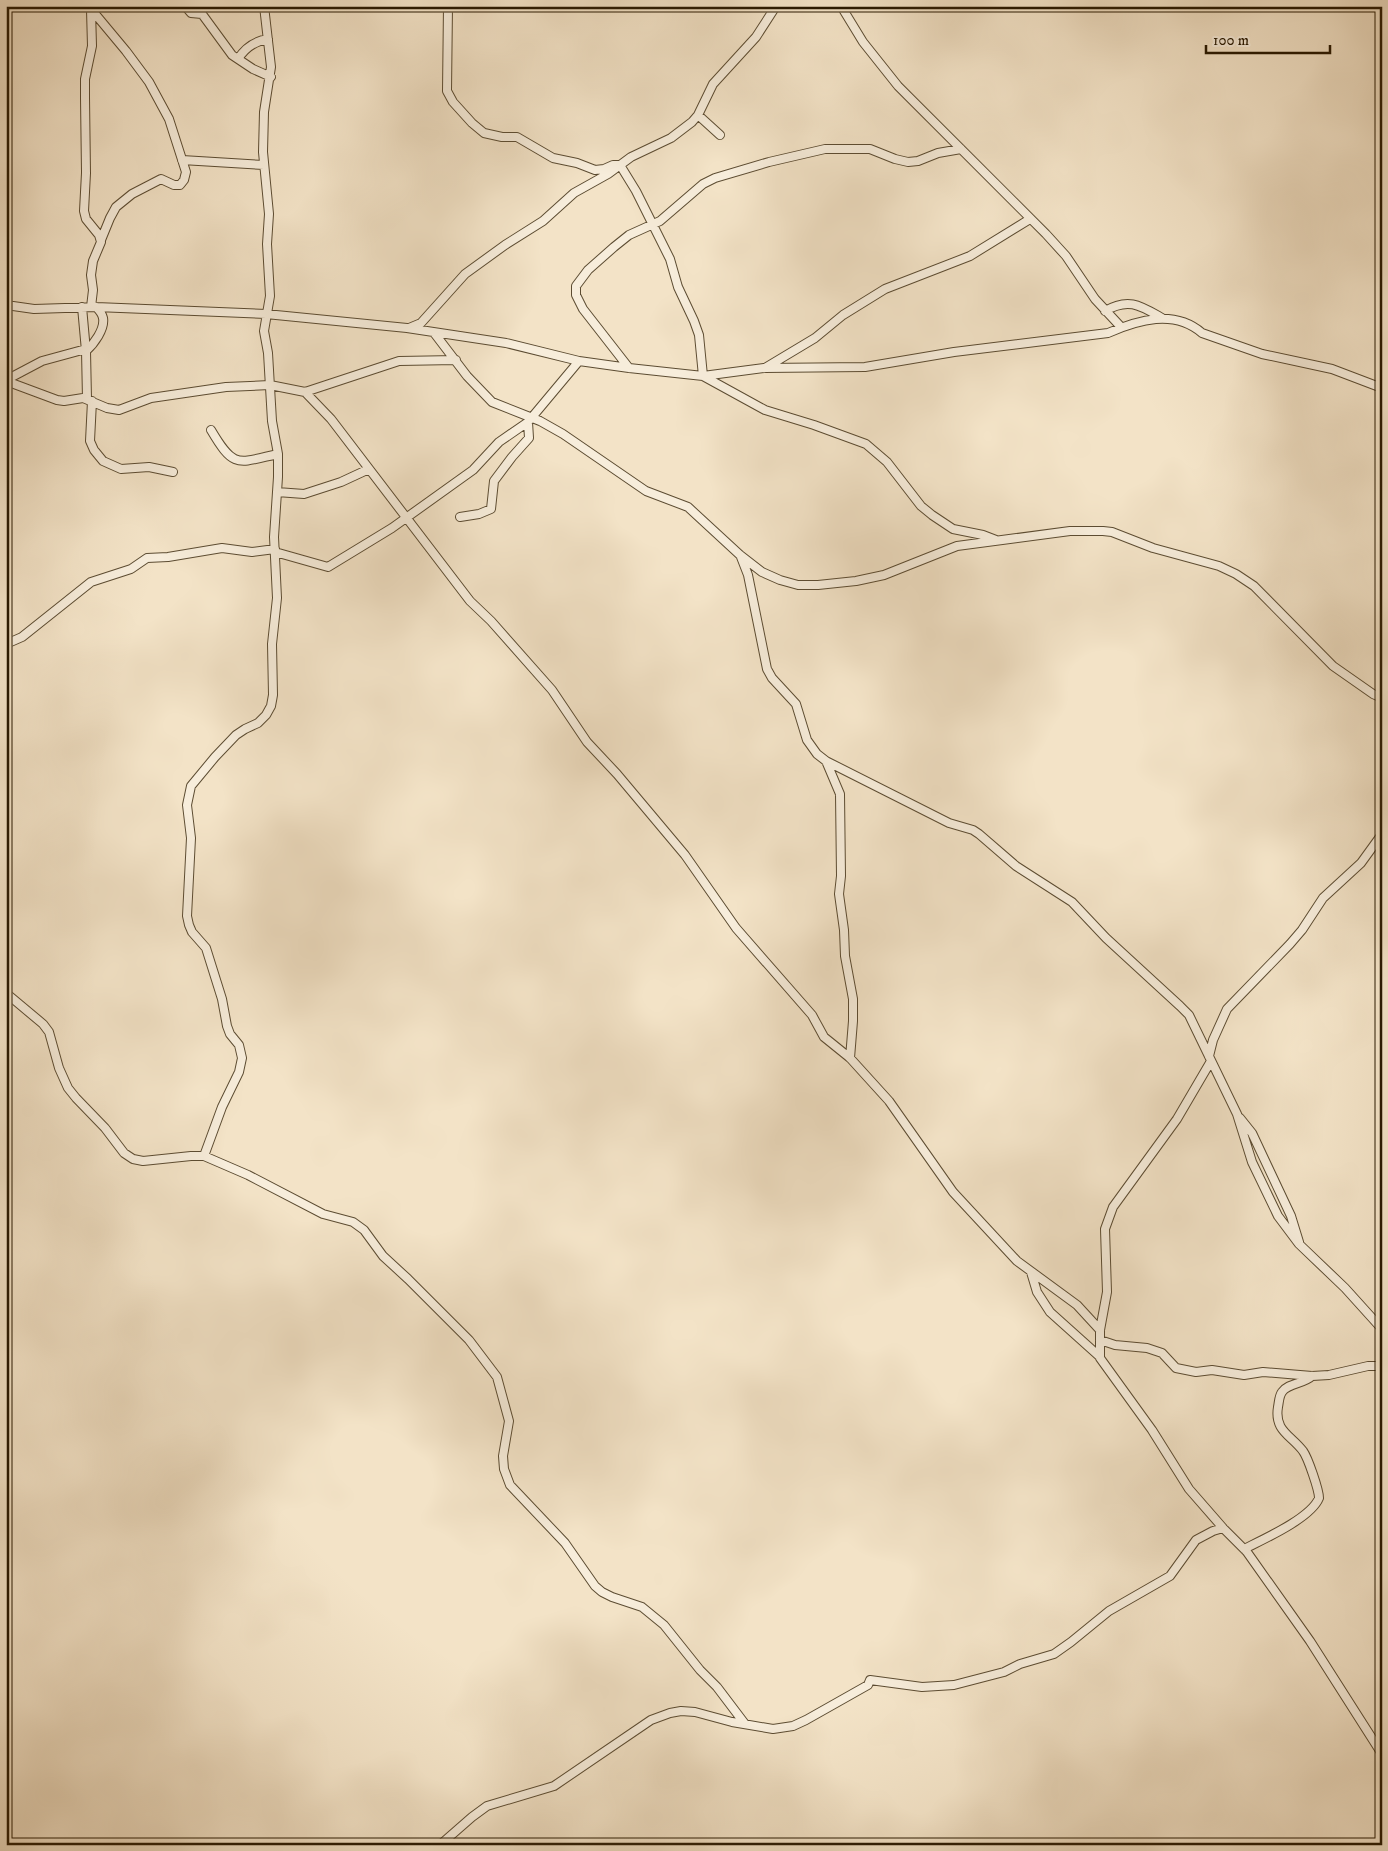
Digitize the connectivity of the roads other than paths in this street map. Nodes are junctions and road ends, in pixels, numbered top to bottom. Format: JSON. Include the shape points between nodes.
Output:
{"nodes":[{"id":1,"x":185,"y":6,"type":"edge"},
{"id":2,"x":264,"y":6,"type":"edge"},
{"id":3,"x":448,"y":6,"type":"edge"},
{"id":4,"x":776,"y":6,"type":"edge"},
{"id":5,"x":841,"y":6,"type":"edge"},
{"id":6,"x":91,"y":8,"type":"edge"},
{"id":7,"x":268,"y":39,"type":"junction"},
{"id":8,"x":238,"y":59,"type":"junction"},
{"id":9,"x":271,"y":77,"type":"junction"},
{"id":10,"x":698,"y":115,"type":"junction"},
{"id":11,"x":720,"y":135,"type":"dead end"},
{"id":12,"x":961,"y":149,"type":"junction"},
{"id":13,"x":182,"y":160,"type":"junction"},
{"id":14,"x":264,"y":165,"type":"junction"},
{"id":15,"x":620,"y":166,"type":"junction"},
{"id":16,"x":1030,"y":219,"type":"junction"},
{"id":17,"x":654,"y":224,"type":"junction"},
{"id":18,"x":101,"y":240,"type":"junction"},
{"id":19,"x":6,"y":305,"type":"edge"},
{"id":20,"x":82,"y":307,"type":"junction"},
{"id":21,"x":94,"y":307,"type":"junction"},
{"id":22,"x":1105,"y":311,"type":"junction"},
{"id":23,"x":266,"y":314,"type":"junction"},
{"id":24,"x":1162,"y":318,"type":"junction"},
{"id":25,"x":1121,"y":327,"type":"junction"},
{"id":26,"x":407,"y":328,"type":"junction"},
{"id":27,"x":435,"y":334,"type":"junction"},
{"id":28,"x":86,"y":350,"type":"junction"},
{"id":29,"x":456,"y":360,"type":"junction"},
{"id":30,"x":579,"y":361,"type":"junction"},
{"id":31,"x":629,"y":368,"type":"junction"},
{"id":32,"x":764,"y":368,"type":"junction"},
{"id":33,"x":703,"y":376,"type":"junction"},
{"id":34,"x":6,"y":380,"type":"edge"},
{"id":35,"x":270,"y":385,"type":"junction"},
{"id":36,"x":1382,"y":388,"type":"edge"},
{"id":37,"x":305,"y":392,"type":"junction"},
{"id":38,"x":90,"y":400,"type":"junction"},
{"id":39,"x":530,"y":420,"type":"junction"},
{"id":40,"x":211,"y":430,"type":"dead end"},
{"id":41,"x":278,"y":454,"type":"junction"},
{"id":42,"x":369,"y":469,"type":"junction"},
{"id":43,"x":173,"y":472,"type":"dead end"},
{"id":44,"x":277,"y":492,"type":"junction"},
{"id":45,"x":406,"y":518,"type":"junction"},
{"id":46,"x":460,"y":518,"type":"dead end"},
{"id":47,"x":997,"y":541,"type":"junction"},
{"id":48,"x":275,"y":550,"type":"junction"},
{"id":49,"x":740,"y":555,"type":"junction"},
{"id":50,"x":6,"y":644,"type":"edge"},
{"id":51,"x":1382,"y":698,"type":"edge"},
{"id":52,"x":826,"y":761,"type":"junction"},
{"id":53,"x":1382,"y":834,"type":"edge"},
{"id":54,"x":6,"y":993,"type":"edge"},
{"id":55,"x":850,"y":1058,"type":"junction"},
{"id":56,"x":1210,"y":1058,"type":"junction"},
{"id":57,"x":1237,"y":1114,"type":"junction"},
{"id":58,"x":204,"y":1156,"type":"junction"},
{"id":59,"x":1299,"y":1244,"type":"junction"},
{"id":60,"x":1031,"y":1272,"type":"junction"},
{"id":61,"x":1382,"y":1329,"type":"edge"},
{"id":62,"x":1100,"y":1330,"type":"junction"},
{"id":63,"x":1100,"y":1340,"type":"junction"},
{"id":64,"x":1099,"y":1356,"type":"junction"},
{"id":65,"x":1382,"y":1366,"type":"edge"},
{"id":66,"x":1312,"y":1376,"type":"junction"},
{"id":67,"x":1223,"y":1528,"type":"junction"},
{"id":68,"x":1244,"y":1549,"type":"junction"},
{"id":69,"x":745,"y":1724,"type":"junction"},
{"id":70,"x":1382,"y":1754,"type":"edge"},
{"id":71,"x":440,"y":1845,"type":"edge"}],
"edges":[{"from":1,"to":8,"type":"street","via":[[191,13],[202,14],[221,42]]},
{"from":2,"to":7,"type":"street"},
{"from":3,"to":15,"type":"street","via":[[447,91],[478,129],[492,135],[517,137],[553,158],[595,170]]},
{"from":4,"to":10,"type":"street","via":[[756,37],[713,84]]},
{"from":5,"to":12,"type":"street","via":[[898,86]]},
{"from":6,"to":13,"type":"street","via":[[149,82],[169,119]]},
{"from":6,"to":18,"type":"street","via":[[92,46],[84,98],[84,211]]},
{"from":7,"to":8,"type":"street","via":[[248,47]]},
{"from":7,"to":9,"type":"street"},
{"from":8,"to":9,"type":"street"},
{"from":9,"to":14,"type":"street","via":[[264,112]]},
{"from":10,"to":11,"type":"street"},
{"from":10,"to":15,"type":"street","via":[[671,138],[631,157]]},
{"from":12,"to":16,"type":"street"},
{"from":12,"to":17,"type":"street","via":[[908,162],[870,149],[825,149],[796,154],[708,180]]},
{"from":13,"to":14,"type":"street"},
{"from":13,"to":18,"type":"street","via":[[186,172],[181,185],[161,179],[132,194],[112,212]]},
{"from":14,"to":23,"type":"street","via":[[269,214],[270,300]]},
{"from":15,"to":17,"type":"street"},
{"from":15,"to":26,"type":"street","via":[[574,192],[543,221],[480,263],[453,286],[421,322]]},
{"from":16,"to":22,"type":"street","via":[[1066,256]]},
{"from":16,"to":32,"type":"street","via":[[970,256],[884,289],[815,338]]},
{"from":17,"to":31,"type":"street","via":[[629,235],[614,247],[582,276],[575,291],[584,310]]},
{"from":17,"to":33,"type":"street","via":[[694,321],[700,340]]},
{"from":18,"to":21,"type":"street","via":[[93,261]]},
{"from":19,"to":20,"type":"street"},
{"from":20,"to":21,"type":"street"},
{"from":20,"to":28,"type":"street"},
{"from":21,"to":23,"type":"street"},
{"from":21,"to":28,"type":"street","via":[[103,320],[96,338]]},
{"from":22,"to":24,"type":"street","via":[[1127,303]]},
{"from":22,"to":25,"type":"street"},
{"from":23,"to":26,"type":"street"},
{"from":23,"to":35,"type":"street","via":[[264,331]]},
{"from":24,"to":25,"type":"street"},
{"from":24,"to":36,"type":"street","via":[[1182,321],[1202,333],[1262,354],[1332,369]]},
{"from":25,"to":32,"type":"street","via":[[1108,333],[954,352],[865,367]]},
{"from":26,"to":27,"type":"street"},
{"from":27,"to":29,"type":"street"},
{"from":27,"to":30,"type":"street","via":[[474,337]]},
{"from":28,"to":34,"type":"street","via":[[42,361]]},
{"from":28,"to":38,"type":"street"},
{"from":29,"to":37,"type":"street","via":[[399,361]]},
{"from":29,"to":39,"type":"street","via":[[466,376],[492,402]]},
{"from":30,"to":31,"type":"street"},
{"from":30,"to":39,"type":"street"},
{"from":31,"to":33,"type":"street"},
{"from":32,"to":33,"type":"street"},
{"from":33,"to":47,"type":"street","via":[[764,410],[866,444],[887,462],[921,506],[932,515],[953,529]]},
{"from":34,"to":38,"type":"street","via":[[56,400]]},
{"from":35,"to":37,"type":"street"},
{"from":35,"to":38,"type":"street","via":[[188,391],[151,398],[118,410]]},
{"from":35,"to":41,"type":"street","via":[[272,427]]},
{"from":37,"to":42,"type":"street","via":[[331,419]]},
{"from":38,"to":43,"type":"street","via":[[90,441],[103,461],[121,470],[149,467]]},
{"from":39,"to":45,"type":"street","via":[[499,442],[473,470]]},
{"from":39,"to":46,"type":"street","via":[[529,438],[494,481],[491,509]]},
{"from":39,"to":49,"type":"street","via":[[563,434],[646,492],[688,507]]},
{"from":40,"to":41,"type":"street","via":[[222,448],[235,460]]},
{"from":41,"to":44,"type":"street"},
{"from":42,"to":44,"type":"street","via":[[304,494]]},
{"from":42,"to":45,"type":"street"},
{"from":44,"to":48,"type":"street"},
{"from":45,"to":48,"type":"street","via":[[328,567]]},
{"from":45,"to":55,"type":"street","via":[[470,601],[552,690],[587,742],[685,855],[736,928],[812,1015],[824,1037]]},
{"from":47,"to":49,"type":"street","via":[[957,546],[884,575],[818,585],[798,585],[780,580],[762,572]]},
{"from":47,"to":51,"type":"street","via":[[1102,530],[1219,566],[1254,586],[1333,666]]},
{"from":48,"to":50,"type":"street","via":[[252,552],[222,548],[147,558],[131,569],[91,582],[18,640]]},
{"from":48,"to":58,"type":"street","via":[[277,598],[271,706],[266,716],[236,735],[215,757],[191,786],[188,795],[192,838],[187,916],[189,925],[206,948],[227,1026],[242,1058],[240,1072],[222,1107]]},
{"from":49,"to":52,"type":"street","via":[[748,575],[767,669],[796,704],[811,748]]},
{"from":52,"to":55,"type":"street","via":[[840,794],[839,894],[853,999]]},
{"from":52,"to":56,"type":"street","via":[[950,823],[973,830],[1016,866],[1072,902],[1189,1015]]},
{"from":53,"to":56,"type":"street","via":[[1361,863],[1323,898],[1290,944],[1227,1009],[1213,1040]]},
{"from":54,"to":58,"type":"street","via":[[49,1032],[68,1088],[124,1153],[143,1161]]},
{"from":55,"to":60,"type":"street","via":[[899,1113],[952,1192]]},
{"from":56,"to":57,"type":"street"},
{"from":56,"to":62,"type":"street","via":[[1177,1118],[1108,1216],[1105,1229],[1107,1292]]},
{"from":57,"to":59,"type":"street","via":[[1252,1133],[1292,1216]]},
{"from":57,"to":59,"type":"street","via":[[1252,1162],[1278,1216]]},
{"from":58,"to":69,"type":"street","via":[[324,1214],[352,1222],[369,1235],[383,1256],[469,1340],[497,1377],[508,1421],[504,1469],[510,1484],[565,1543],[595,1586],[607,1595],[642,1607],[664,1625]]},
{"from":59,"to":61,"type":"street"},
{"from":60,"to":62,"type":"street","via":[[1077,1305]]},
{"from":60,"to":64,"type":"street","via":[[1037,1292],[1050,1312]]},
{"from":62,"to":63,"type":"street"},
{"from":63,"to":64,"type":"street"},
{"from":63,"to":66,"type":"street","via":[[1160,1352],[1183,1371]]},
{"from":64,"to":67,"type":"street","via":[[1189,1489]]},
{"from":65,"to":66,"type":"street"},
{"from":66,"to":68,"type":"street","via":[[1282,1391],[1277,1414],[1282,1430],[1304,1453],[1319,1490],[1319,1498],[1309,1511]]},
{"from":67,"to":68,"type":"street"},
{"from":67,"to":69,"type":"street","via":[[1196,1540],[1170,1576],[1109,1611],[1054,1654],[954,1685],[922,1687],[870,1680],[868,1685],[793,1726],[772,1729]]},
{"from":68,"to":70,"type":"street","via":[[1310,1641]]},
{"from":69,"to":71,"type":"street","via":[[695,1712],[670,1713],[651,1720],[554,1786],[487,1806]]}]}
